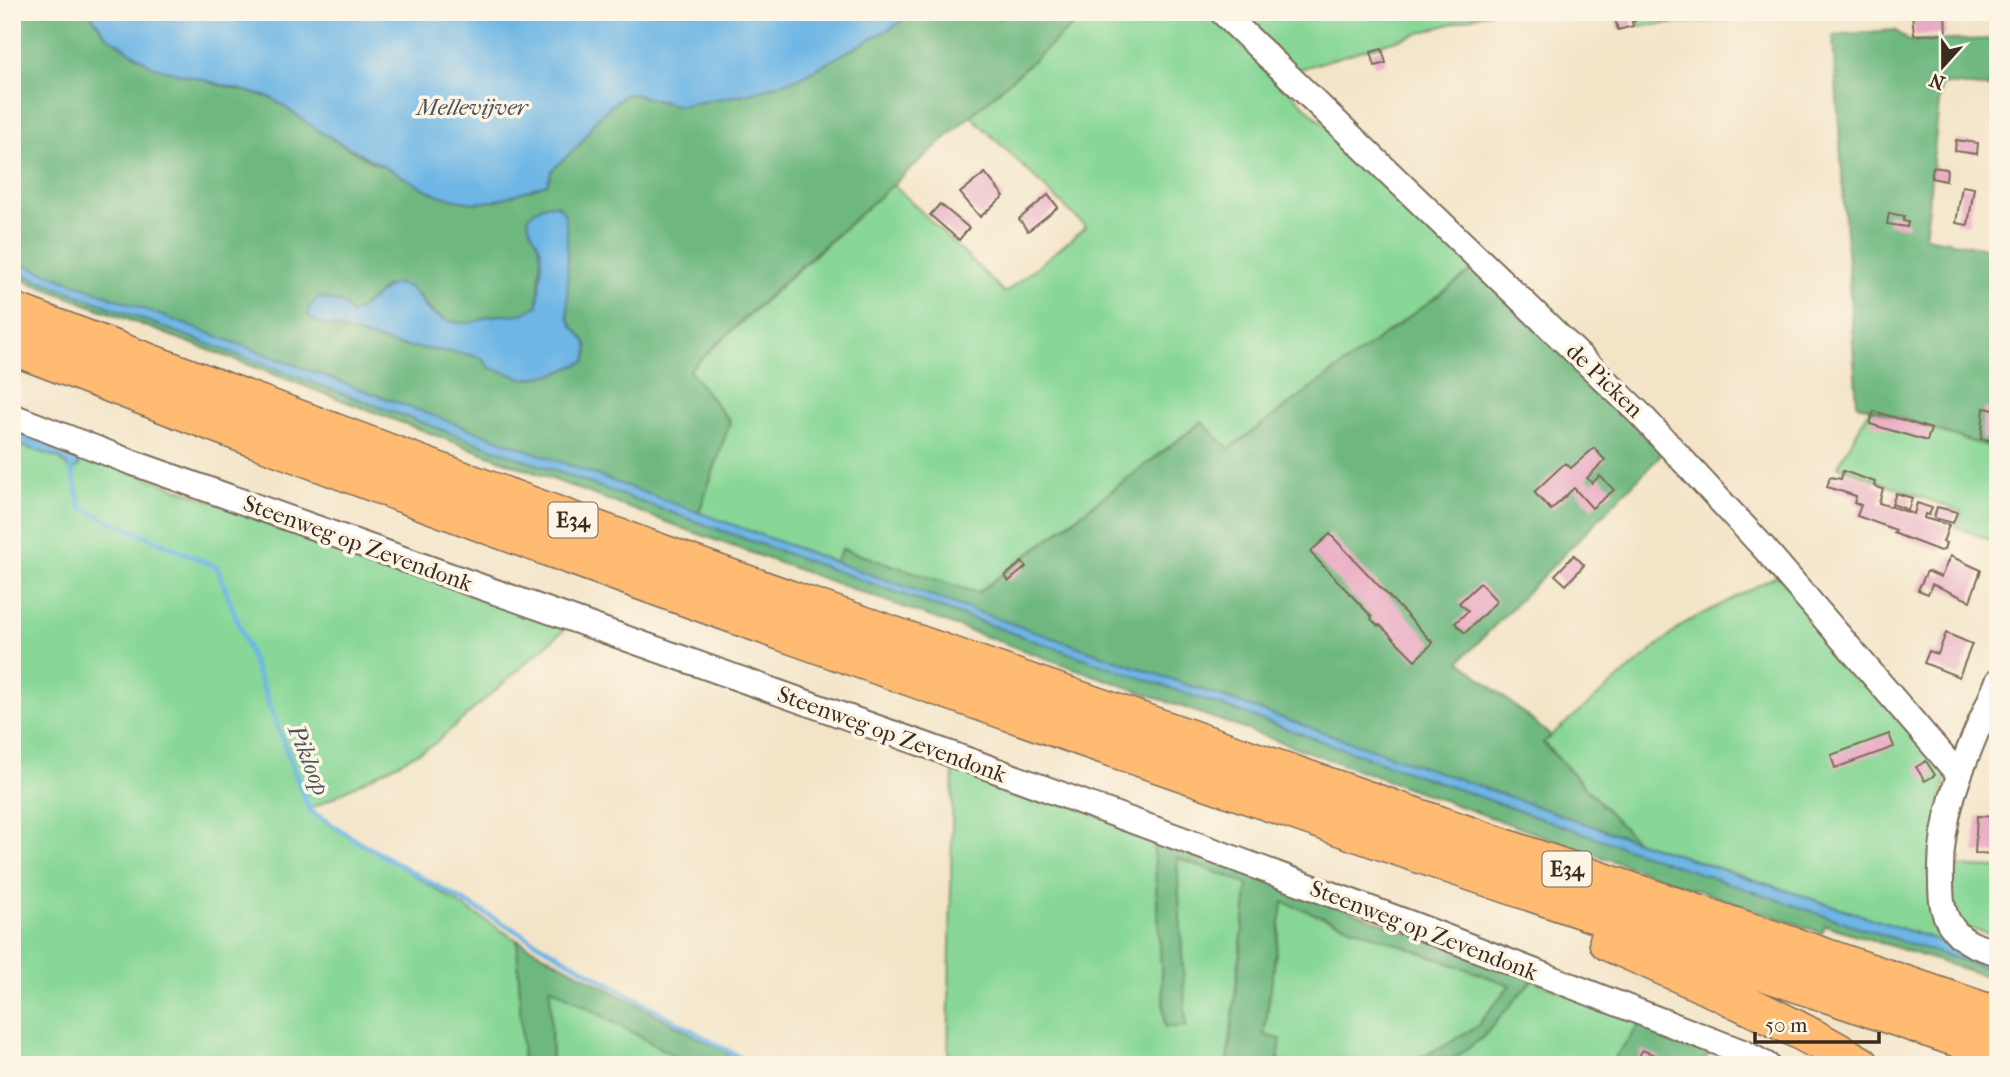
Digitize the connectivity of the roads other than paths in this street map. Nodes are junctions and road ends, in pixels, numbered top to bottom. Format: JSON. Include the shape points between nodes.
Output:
{"nodes":[{"id":1,"x":1222,"y":12,"type":"edge"},
{"id":2,"x":12,"y":311,"type":"edge"},
{"id":3,"x":12,"y":346,"type":"edge"},
{"id":4,"x":12,"y":416,"type":"edge"},
{"id":5,"x":1998,"y":681,"type":"edge"},
{"id":6,"x":1959,"y":775,"type":"junction"},
{"id":7,"x":1545,"y":898,"type":"junction"},
{"id":8,"x":1998,"y":953,"type":"edge"},
{"id":9,"x":1998,"y":1016,"type":"edge"},
{"id":10,"x":1998,"y":1052,"type":"edge"},
{"id":11,"x":1767,"y":1065,"type":"edge"},
{"id":12,"x":1861,"y":1065,"type":"edge"}],
"edges":[{"from":1,"to":6,"type":"street","name":"de Picken","via":[[1640,414],[1764,548]]},
{"from":2,"to":9,"type":"highway","number":"E34","via":[[803,604]]},
{"from":3,"to":7,"type":"highway","number":"E34","via":[[793,636]]},
{"from":4,"to":11,"type":"street","name":"Steenweg op Zevendonk","via":[[1417,926]]},
{"from":5,"to":6,"type":"street"},
{"from":6,"to":8,"type":"street","via":[[1944,823],[1940,857],[1944,913],[1961,937]]},
{"from":7,"to":10,"type":"highway","number":"E34"},
{"from":7,"to":12,"type":"highway","via":[[1586,932],[1829,1045]]}]}
